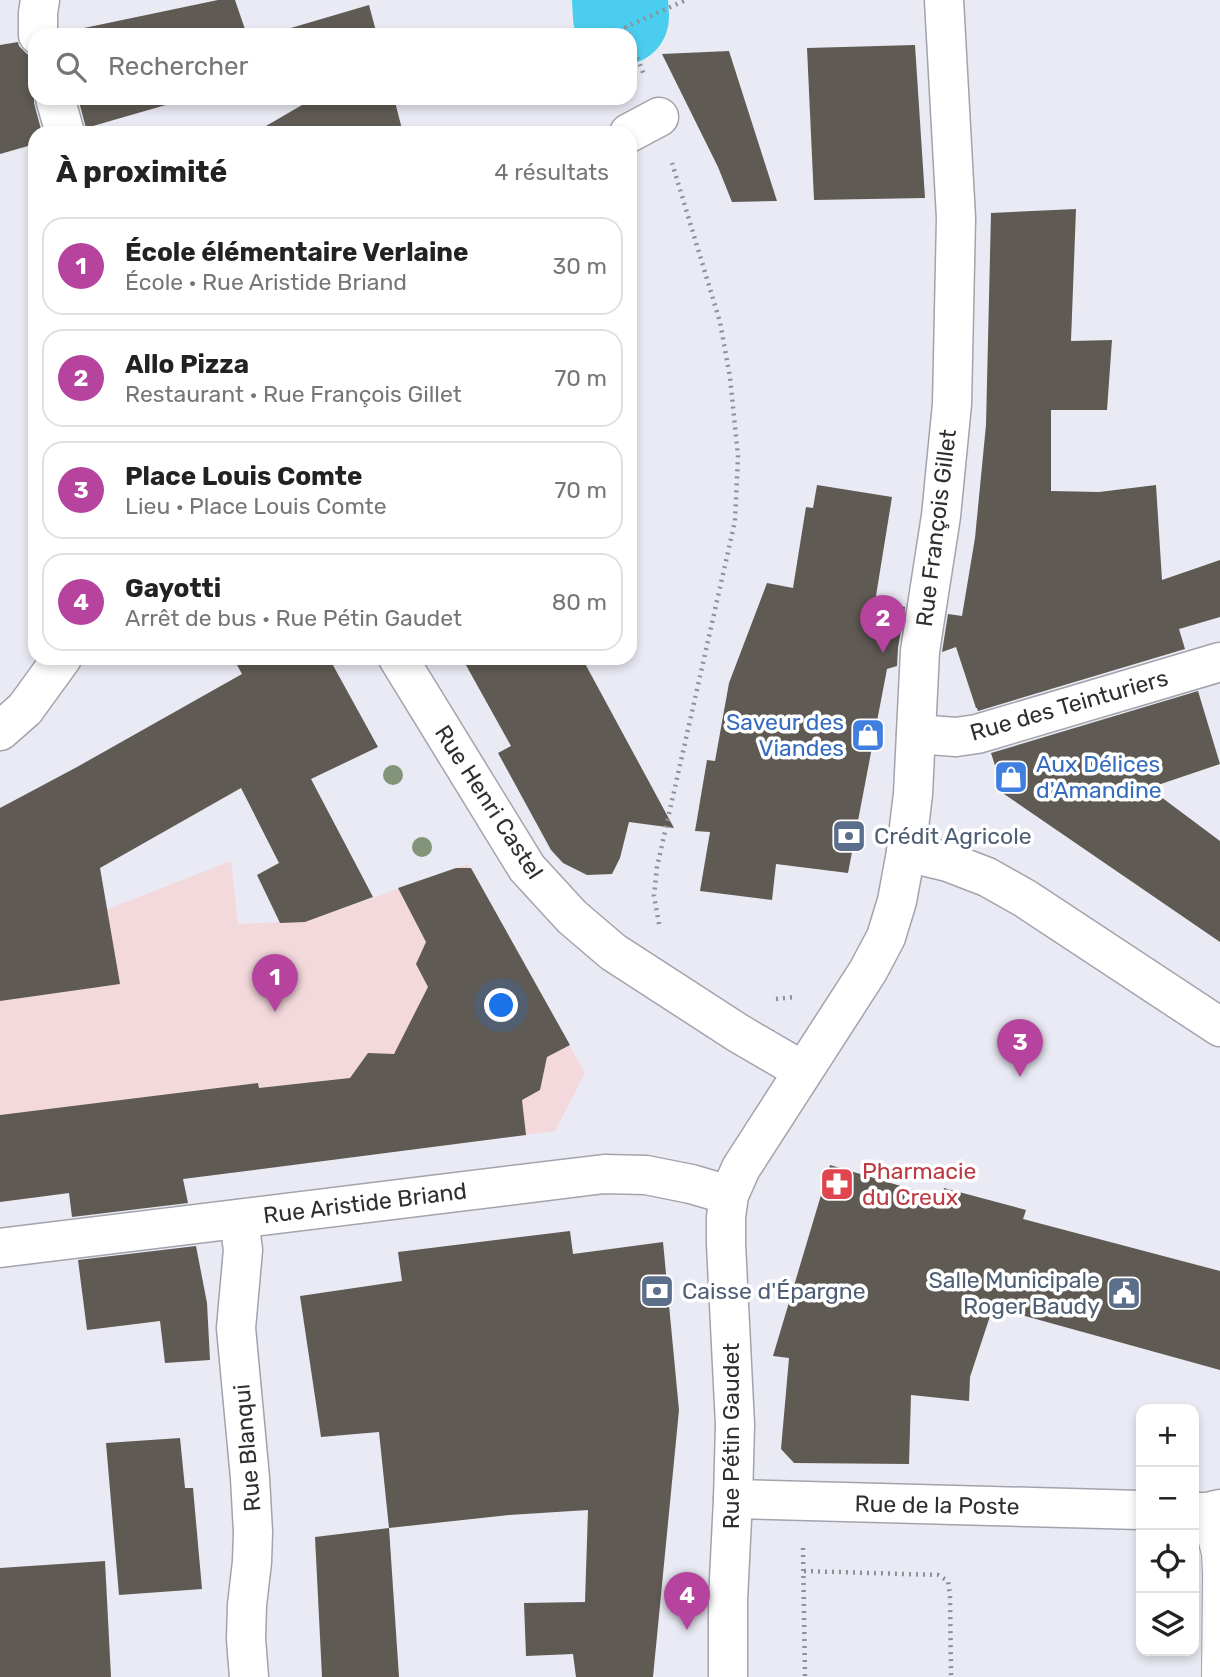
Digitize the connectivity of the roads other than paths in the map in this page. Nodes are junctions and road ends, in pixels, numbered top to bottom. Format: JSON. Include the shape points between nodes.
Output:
{"nodes":[{"id":1,"x":40,"y":0,"type":"edge"},
{"id":2,"x":944,"y":0,"type":"edge"},
{"id":3,"x":38,"y":28,"type":"edge"},
{"id":4,"x":57,"y":105,"type":"edge"},
{"id":5,"x":63,"y":126,"type":"edge"},
{"id":6,"x":1220,"y":662,"type":"edge"},
{"id":7,"x":57,"y":665,"type":"edge"},
{"id":8,"x":402,"y":665,"type":"edge"},
{"id":9,"x":0,"y":731,"type":"edge"},
{"id":10,"x":916,"y":734,"type":"junction"},
{"id":11,"x":906,"y":852,"type":"junction"},
{"id":12,"x":1220,"y":1027,"type":"edge"},
{"id":13,"x":803,"y":1071,"type":"junction"},
{"id":14,"x":729,"y":1195,"type":"junction"},
{"id":15,"x":239,"y":1219,"type":"junction"},
{"id":16,"x":0,"y":1248,"type":"edge"},
{"id":17,"x":733,"y":1499,"type":"junction"},
{"id":18,"x":1136,"y":1510,"type":"edge"},
{"id":19,"x":1207,"y":1511,"type":"edge"},
{"id":20,"x":249,"y":1677,"type":"edge"},
{"id":21,"x":728,"y":1677,"type":"edge"},
{"id":22,"x":1217,"y":1677,"type":"edge"}],
"edges":[{"from":1,"to":3,"type":"street"},
{"from":2,"to":10,"type":"street","name":"Rue François Gillet","via":[[956,218],[952,404],[920,651]]},
{"from":4,"to":5,"type":"street"},
{"from":6,"to":10,"type":"street","name":"Rue des Teinturiers","via":[[977,734]]},
{"from":7,"to":9,"type":"street","via":[[25,709]]},
{"from":8,"to":13,"type":"street","name":"Rue Henri Castel","via":[[527,868],[572,917],[613,952]]},
{"from":10,"to":11,"type":"street","name":"Rue François Gillet"},
{"from":11,"to":12,"type":"street","via":[[948,862],[995,881]]},
{"from":11,"to":13,"type":"street","name":"Rue François Gillet","via":[[886,937]]},
{"from":13,"to":14,"type":"street","name":"Rue François Gillet","via":[[741,1168]]},
{"from":14,"to":15,"type":"street","name":"Rue Aristide Briand","via":[[646,1175],[604,1174]]},
{"from":14,"to":17,"type":"street","name":"Rue Pétin Gaudet","via":[[726,1244]]},
{"from":15,"to":16,"type":"street","name":"Rue Aristide Briand"},
{"from":15,"to":20,"type":"street","name":"Rue Blanqui","via":[[243,1250],[236,1328],[253,1532],[246,1639]]},
{"from":17,"to":18,"type":"street","name":"Rue de la Poste"},
{"from":17,"to":21,"type":"street","name":"Rue Pétin Gaudet"},
{"from":19,"to":22,"type":"lane","via":[[1217,1564]]}]}
